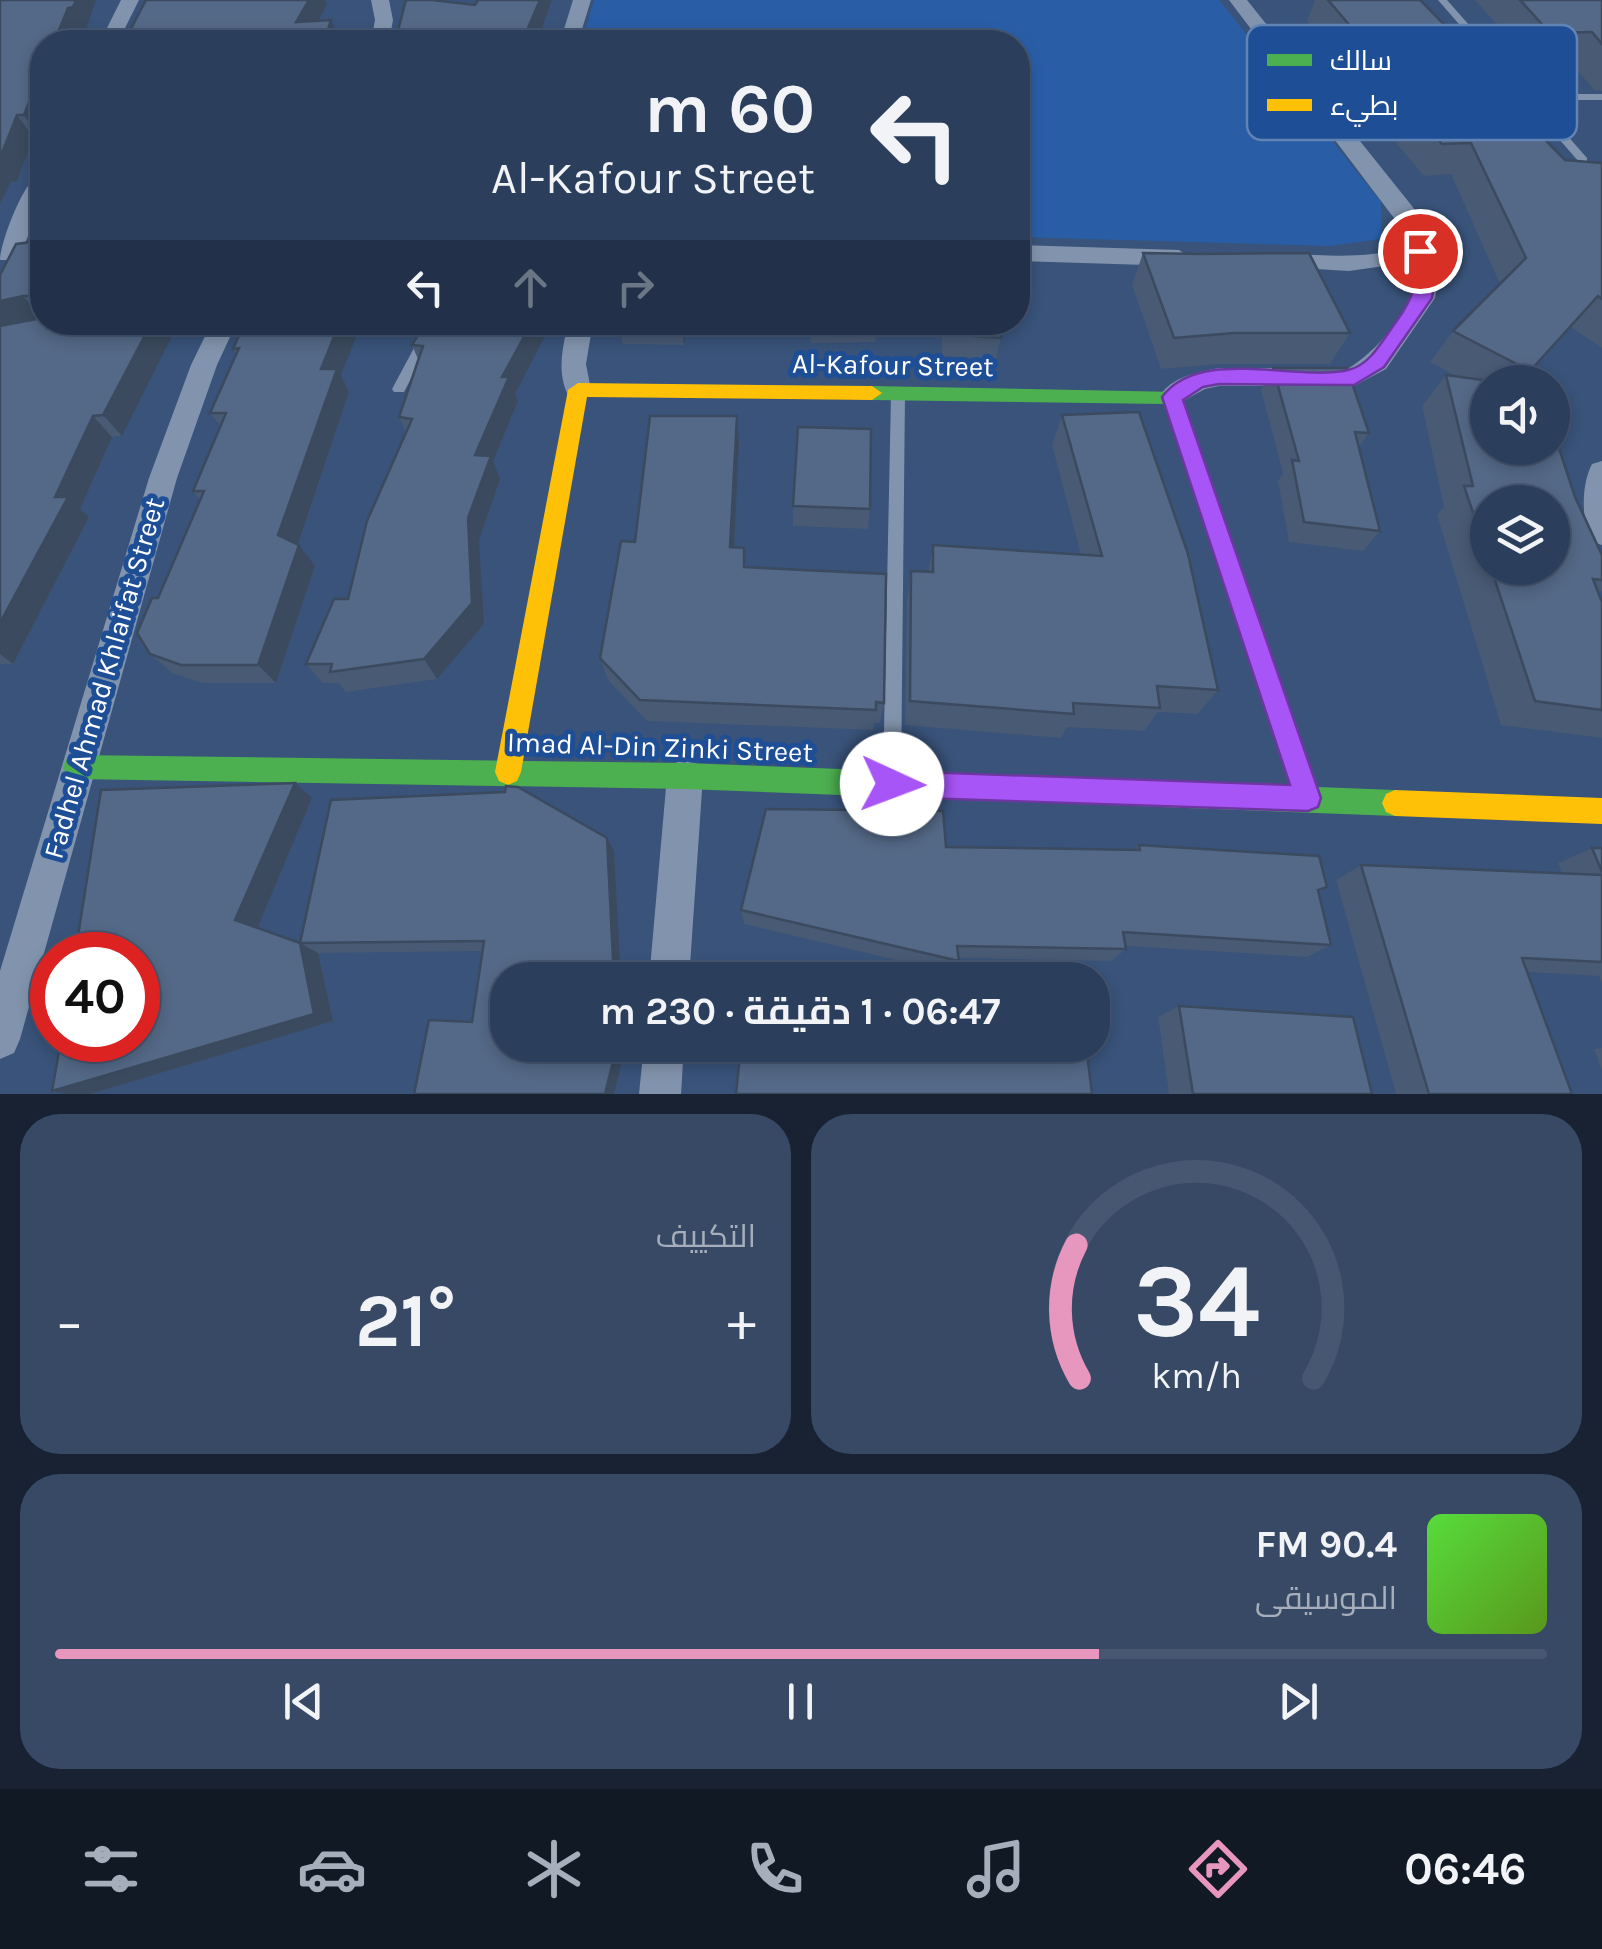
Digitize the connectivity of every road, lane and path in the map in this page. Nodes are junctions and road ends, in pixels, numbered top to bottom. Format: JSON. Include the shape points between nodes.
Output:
{"nodes":[{"id":1,"x":130,"y":0,"type":"edge"},
{"id":2,"x":380,"y":0,"type":"edge"},
{"id":3,"x":582,"y":0,"type":"edge"},
{"id":4,"x":1238,"y":0,"type":"edge"},
{"id":5,"x":1442,"y":0,"type":"edge"},
{"id":6,"x":1258,"y":25,"type":"edge"},
{"id":7,"x":1465,"y":25,"type":"edge"},
{"id":8,"x":115,"y":30,"type":"edge"},
{"id":9,"x":382,"y":30,"type":"edge"},
{"id":10,"x":573,"y":30,"type":"edge"},
{"id":11,"x":1348,"y":140,"type":"edge"},
{"id":12,"x":1566,"y":140,"type":"edge"},
{"id":13,"x":1583,"y":160,"type":"edge"},
{"id":14,"x":30,"y":206,"type":"edge"},
{"id":15,"x":1420,"y":251,"type":"junction"},
{"id":16,"x":1030,"y":253,"type":"edge"},
{"id":17,"x":8,"y":255,"type":"edge"},
{"id":18,"x":1193,"y":259,"type":"edge"},
{"id":19,"x":1252,"y":260,"type":"edge"},
{"id":20,"x":219,"y":335,"type":"edge"},
{"id":21,"x":428,"y":335,"type":"edge"},
{"id":22,"x":579,"y":335,"type":"edge"},
{"id":23,"x":400,"y":389,"type":"dead end"},
{"id":24,"x":578,"y":390,"type":"junction"},
{"id":25,"x":898,"y":395,"type":"junction"},
{"id":26,"x":1172,"y":397,"type":"junction"},
{"id":27,"x":1602,"y":472,"type":"edge"},
{"id":28,"x":1602,"y":533,"type":"edge"},
{"id":29,"x":76,"y":767,"type":"junction"},
{"id":30,"x":508,"y":772,"type":"junction"},
{"id":31,"x":684,"y":776,"type":"junction"},
{"id":32,"x":892,"y":784,"type":"junction"},
{"id":33,"x":1308,"y":798,"type":"junction"},
{"id":34,"x":1602,"y":810,"type":"edge"},
{"id":35,"x":669,"y":962,"type":"edge"},
{"id":36,"x":0,"y":1040,"type":"edge"},
{"id":37,"x":663,"y":1062,"type":"edge"},
{"id":38,"x":660,"y":1094,"type":"edge"}],
"edges":[{"from":1,"to":8,"type":"street"},
{"from":2,"to":9,"type":"street"},
{"from":3,"to":10,"type":"street"},
{"from":4,"to":6,"type":"street"},
{"from":5,"to":7,"type":"lane"},
{"from":11,"to":15,"type":"street","via":[[1404,211]]},
{"from":12,"to":13,"type":"lane"},
{"from":14,"to":17,"type":"street"},
{"from":15,"to":19,"type":"street","via":[[1374,260]]},
{"from":15,"to":26,"type":"street","via":[[1427,272],[1423,298],[1377,362],[1354,378],[1219,377],[1198,380]]},
{"from":16,"to":18,"type":"street"},
{"from":20,"to":29,"type":"street","name":"Fadhel Ahmad Khlaifat Street","via":[[163,478]]},
{"from":21,"to":23,"type":"lane"},
{"from":22,"to":24,"type":"street","via":[[573,364]]},
{"from":24,"to":25,"type":"street","name":"Al-Kafour Street"},
{"from":24,"to":30,"type":"street"},
{"from":25,"to":26,"type":"street","name":"Al-Kafour Street"},
{"from":25,"to":32,"type":"lane"},
{"from":26,"to":33,"type":"street"},
{"from":27,"to":28,"type":"street"},
{"from":29,"to":30,"type":"street","name":"Imad Al-Din Zinki Street"},
{"from":29,"to":36,"type":"street","name":"Fadhel Ahmad Khlaifat Street"},
{"from":30,"to":31,"type":"street","name":"Imad Al-Din Zinki Street"},
{"from":31,"to":32,"type":"street","name":"Imad Al-Din Zinki Street"},
{"from":31,"to":35,"type":"street"},
{"from":32,"to":33,"type":"street","name":"Imad Al-Din Zinki Street"},
{"from":33,"to":34,"type":"street","name":"Imad Al-Din Zinki Street"},
{"from":37,"to":38,"type":"street"}]}
